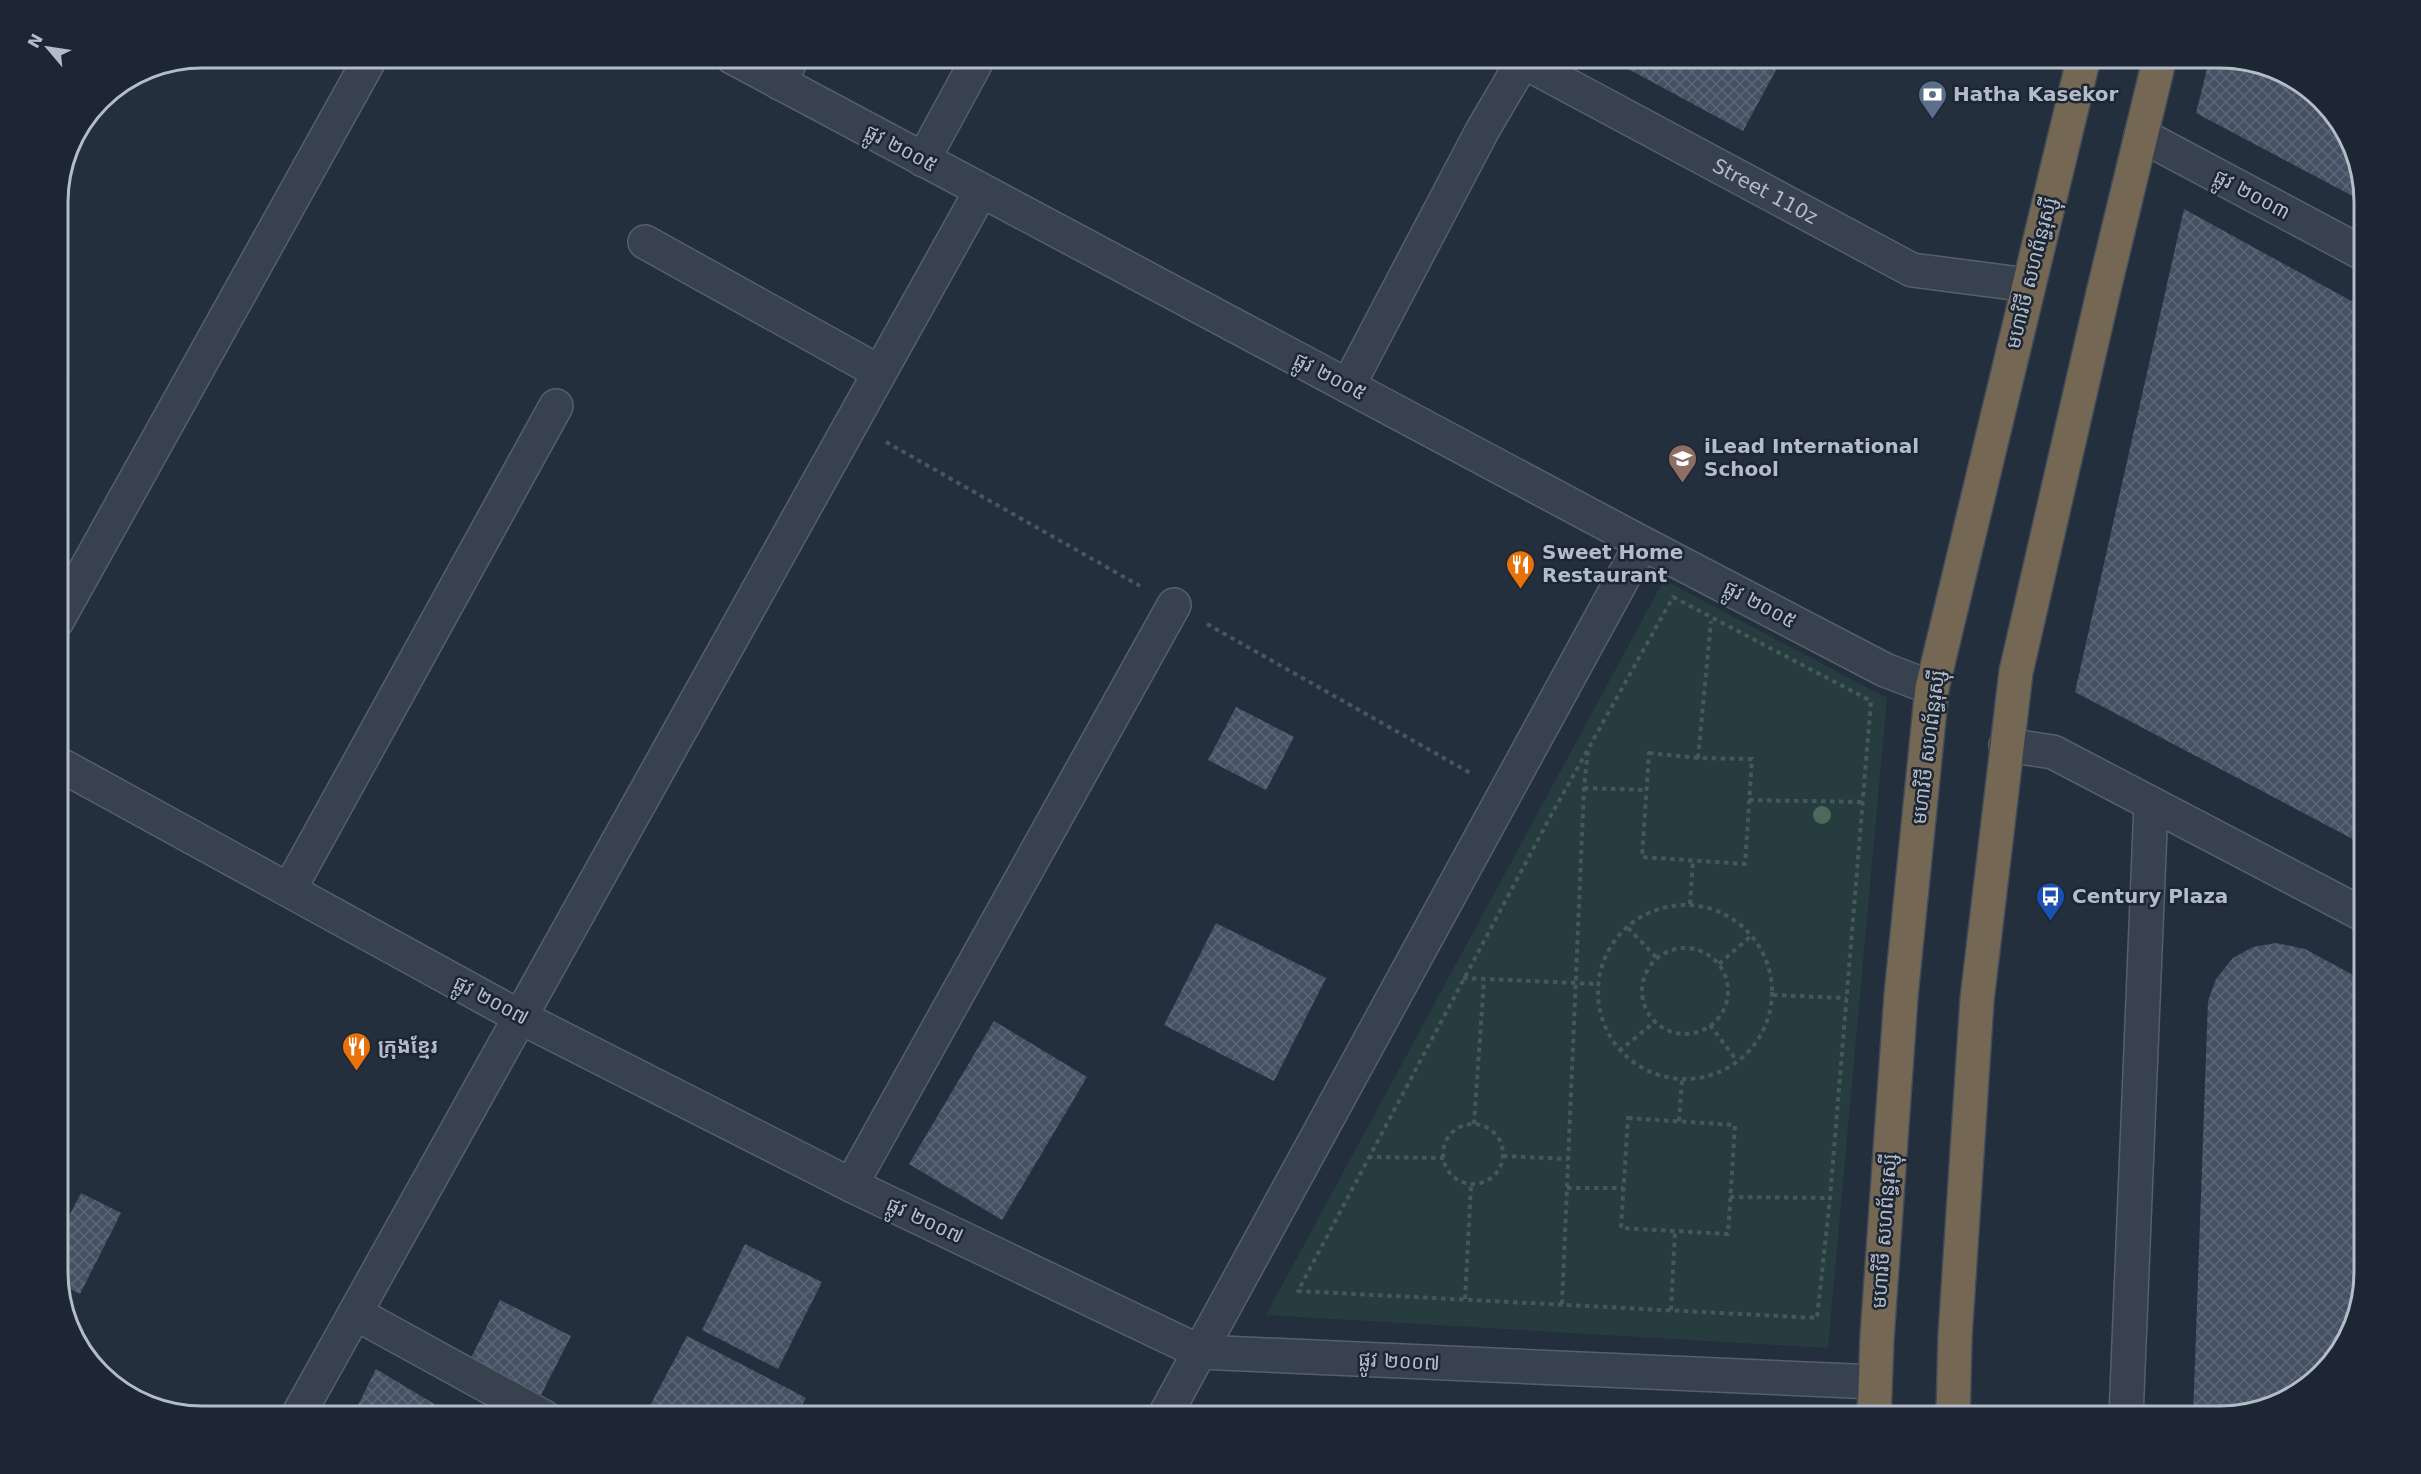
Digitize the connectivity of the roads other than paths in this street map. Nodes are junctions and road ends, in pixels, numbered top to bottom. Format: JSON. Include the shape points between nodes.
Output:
{"nodes":[{"id":1,"x":1515,"y":67,"type":"edge"},
{"id":2,"x":1535,"y":67,"type":"edge"},
{"id":3,"x":2082,"y":67,"type":"edge"},
{"id":4,"x":2158,"y":67,"type":"edge"},
{"id":5,"x":365,"y":68,"type":"edge"},
{"id":6,"x":973,"y":68,"type":"edge"},
{"id":7,"x":786,"y":70,"type":"edge"},
{"id":8,"x":2141,"y":135,"type":"junction"},
{"id":9,"x":923,"y":160,"type":"junction"},
{"id":10,"x":981,"y":191,"type":"junction"},
{"id":11,"x":645,"y":242,"type":"dead end"},
{"id":12,"x":2353,"y":248,"type":"edge"},
{"id":13,"x":2028,"y":285,"type":"junction"},
{"id":14,"x":879,"y":372,"type":"junction"},
{"id":15,"x":1348,"y":386,"type":"junction"},
{"id":16,"x":556,"y":406,"type":"dead end"},
{"id":17,"x":1642,"y":543,"type":"junction"},
{"id":18,"x":68,"y":601,"type":"edge"},
{"id":19,"x":1174,"y":605,"type":"dead end"},
{"id":20,"x":1932,"y":688,"type":"junction"},
{"id":21,"x":2006,"y":744,"type":"junction"},
{"id":22,"x":68,"y":769,"type":"edge"},
{"id":23,"x":2151,"y":804,"type":"junction"},
{"id":24,"x":289,"y":890,"type":"junction"},
{"id":25,"x":2354,"y":910,"type":"edge"},
{"id":26,"x":520,"y":1017,"type":"junction"},
{"id":27,"x":851,"y":1185,"type":"junction"},
{"id":28,"x":356,"y":1313,"type":"junction"},
{"id":29,"x":1200,"y":1352,"type":"junction"},
{"id":30,"x":1875,"y":1382,"type":"junction"},
{"id":31,"x":303,"y":1406,"type":"edge"},
{"id":32,"x":524,"y":1406,"type":"edge"},
{"id":33,"x":1170,"y":1406,"type":"edge"},
{"id":34,"x":1874,"y":1406,"type":"edge"},
{"id":35,"x":1953,"y":1406,"type":"edge"},
{"id":36,"x":2126,"y":1406,"type":"edge"}],
"edges":[{"from":1,"to":15,"type":"street"},
{"from":2,"to":13,"type":"street","name":"Street 110z","via":[[1912,270]]},
{"from":3,"to":13,"type":"highway","name":"មហាវិថី សហព័ន្ធរុស្ស៊ី"},
{"from":4,"to":8,"type":"highway"},
{"from":5,"to":18,"type":"street"},
{"from":6,"to":9,"type":"street"},
{"from":7,"to":9,"type":"street","name":"ផ្លូវ ២០០៥"},
{"from":8,"to":12,"type":"street","name":"ផ្លូវ ២០០៣"},
{"from":8,"to":21,"type":"highway","via":[[2016,672]]},
{"from":9,"to":10,"type":"street","name":"ផ្លូវ ២០០៥"},
{"from":10,"to":14,"type":"street"},
{"from":10,"to":15,"type":"street","name":"ផ្លូវ ២០០៥"},
{"from":11,"to":14,"type":"street"},
{"from":13,"to":20,"type":"highway","name":"មហាវិថី សហព័ន្ធរុស្ស៊ី"},
{"from":14,"to":26,"type":"street"},
{"from":15,"to":17,"type":"street","name":"ផ្លូវ ២០០៥"},
{"from":16,"to":24,"type":"street"},
{"from":17,"to":20,"type":"street","name":"ផ្លូវ ២០០៥","via":[[1885,669]]},
{"from":17,"to":29,"type":"street"},
{"from":19,"to":27,"type":"street"},
{"from":20,"to":30,"type":"highway","name":"មហាវិថី សហព័ន្ធរុស្ស៊ី","via":[[1901,996]]},
{"from":21,"to":23,"type":"street","via":[[2054,752]]},
{"from":21,"to":35,"type":"highway","via":[[1977,1000]]},
{"from":22,"to":24,"type":"street","name":"ផ្លូវ ២០០៧"},
{"from":23,"to":25,"type":"street"},
{"from":23,"to":36,"type":"street"},
{"from":24,"to":26,"type":"street","name":"ផ្លូវ ២០០៧"},
{"from":26,"to":27,"type":"street","name":"ផ្លូវ ២០០៧"},
{"from":26,"to":28,"type":"street"},
{"from":27,"to":29,"type":"street","name":"ផ្លូវ ២០០៧"},
{"from":28,"to":31,"type":"street"},
{"from":28,"to":32,"type":"street"},
{"from":29,"to":30,"type":"street","name":"ផ្លូវ ២០០៧"},
{"from":29,"to":33,"type":"street"},
{"from":30,"to":34,"type":"highway","name":"មហាវិថី សហព័ន្ធរុស្ស៊ី"}]}
